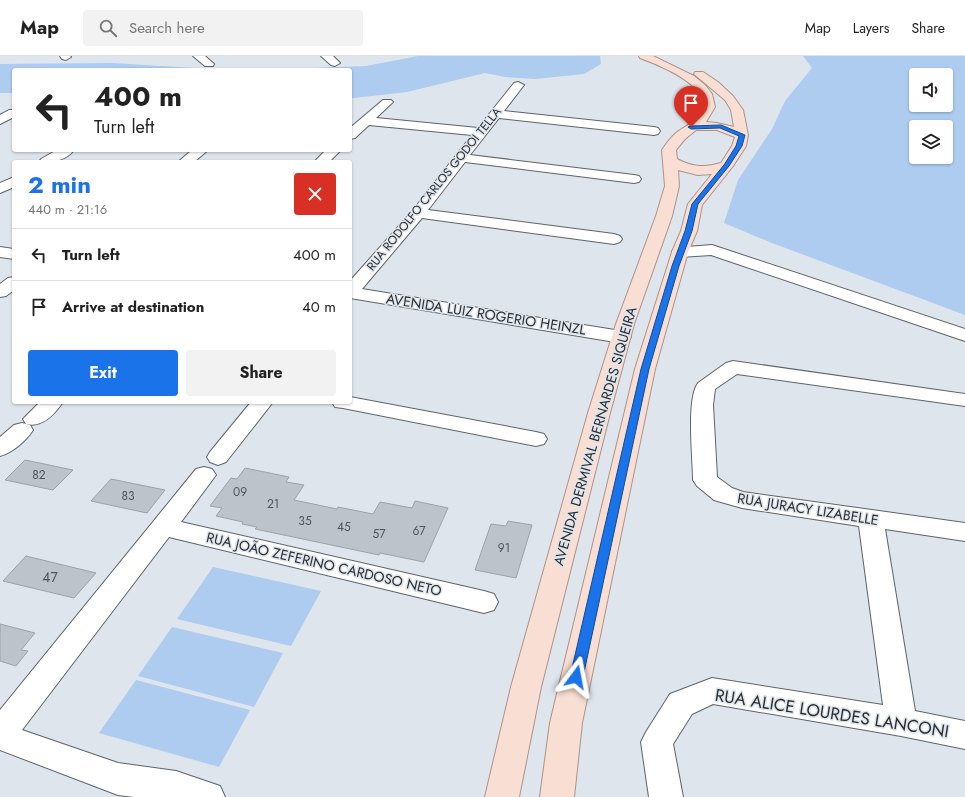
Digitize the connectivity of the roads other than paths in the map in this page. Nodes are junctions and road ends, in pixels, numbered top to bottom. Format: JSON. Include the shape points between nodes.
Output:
{"nodes":[{"id":1,"x":198,"y":56,"type":"edge"},
{"id":2,"x":644,"y":56,"type":"edge"},
{"id":3,"x":663,"y":56,"type":"edge"},
{"id":4,"x":209,"y":64,"type":"dead end"},
{"id":5,"x":518,"y":85,"type":"dead end"},
{"id":6,"x":387,"y":102,"type":"dead end"},
{"id":7,"x":12,"y":113,"type":"edge"},
{"id":8,"x":0,"y":114,"type":"edge"},
{"id":9,"x":12,"y":114,"type":"edge"},
{"id":10,"x":495,"y":114,"type":"junction"},
{"id":11,"x":0,"y":120,"type":"edge"},
{"id":12,"x":366,"y":120,"type":"junction"},
{"id":13,"x":691,"y":127,"type":"junction"},
{"id":14,"x":654,"y":131,"type":"dead end"},
{"id":15,"x":481,"y":132,"type":"junction"},
{"id":16,"x":352,"y":133,"type":"edge"},
{"id":17,"x":742,"y":135,"type":"junction"},
{"id":18,"x":64,"y":152,"type":"edge"},
{"id":19,"x":198,"y":152,"type":"edge"},
{"id":20,"x":332,"y":152,"type":"edge"},
{"id":21,"x":462,"y":158,"type":"junction"},
{"id":22,"x":50,"y":160,"type":"edge"},
{"id":23,"x":187,"y":160,"type":"edge"},
{"id":24,"x":323,"y":160,"type":"edge"},
{"id":25,"x":670,"y":161,"type":"junction"},
{"id":26,"x":726,"y":166,"type":"junction"},
{"id":27,"x":634,"y":178,"type":"dead end"},
{"id":28,"x":12,"y":182,"type":"edge"},
{"id":29,"x":0,"y":189,"type":"edge"},
{"id":30,"x":418,"y":213,"type":"junction"},
{"id":31,"x":689,"y":231,"type":"junction"},
{"id":32,"x":614,"y":238,"type":"dead end"},
{"id":33,"x":0,"y":252,"type":"edge"},
{"id":34,"x":680,"y":252,"type":"junction"},
{"id":35,"x":12,"y":254,"type":"edge"},
{"id":36,"x":753,"y":263,"type":"junction"},
{"id":37,"x":12,"y":283,"type":"edge"},
{"id":38,"x":353,"y":289,"type":"edge"},
{"id":39,"x":0,"y":292,"type":"edge"},
{"id":40,"x":623,"y":330,"type":"junction"},
{"id":41,"x":965,"y":335,"type":"edge"},
{"id":42,"x":965,"y":400,"type":"edge"},
{"id":43,"x":50,"y":404,"type":"edge"},
{"id":44,"x":260,"y":404,"type":"edge"},
{"id":45,"x":352,"y":404,"type":"edge"},
{"id":46,"x":536,"y":439,"type":"dead end"},
{"id":47,"x":0,"y":449,"type":"edge"},
{"id":48,"x":872,"y":519,"type":"junction"},
{"id":49,"x":164,"y":527,"type":"junction"},
{"id":50,"x":965,"y":532,"type":"edge"},
{"id":51,"x":484,"y":602,"type":"dead end"},
{"id":52,"x":901,"y":722,"type":"junction"},
{"id":53,"x":0,"y":735,"type":"edge"},
{"id":54,"x":965,"y":735,"type":"edge"},
{"id":55,"x":125,"y":788,"type":"edge"},
{"id":56,"x":174,"y":792,"type":"edge"},
{"id":57,"x":208,"y":797,"type":"edge"},
{"id":58,"x":502,"y":797,"type":"edge"},
{"id":59,"x":558,"y":797,"type":"edge"},
{"id":60,"x":666,"y":797,"type":"edge"}],
"edges":[{"from":1,"to":4,"type":"street"},
{"from":2,"to":13,"type":"main road","name":"AVENIDA DERMIVAL BERNARDES SIQUEIRA","via":[[670,67],[693,81],[708,97],[709,106],[705,117]]},
{"from":3,"to":17,"type":"main road","via":[[692,70],[722,91],[737,110]]},
{"from":5,"to":10,"type":"street","name":"RUA RODOLFO CARLOS GODOI TELLA"},
{"from":6,"to":12,"type":"street"},
{"from":7,"to":8,"type":"street"},
{"from":9,"to":11,"type":"street"},
{"from":10,"to":14,"type":"street"},
{"from":10,"to":15,"type":"street","name":"RUA RODOLFO CARLOS GODOI TELLA"},
{"from":12,"to":15,"type":"street"},
{"from":12,"to":16,"type":"street"},
{"from":13,"to":17,"type":"main road","via":[[721,126]]},
{"from":13,"to":25,"type":"main road","name":"AVENIDA DERMIVAL BERNARDES SIQUEIRA","via":[[669,150]]},
{"from":15,"to":21,"type":"street","name":"RUA RODOLFO CARLOS GODOI TELLA"},
{"from":17,"to":26,"type":"main road","via":[[739,146]]},
{"from":18,"to":22,"type":"street"},
{"from":19,"to":23,"type":"street"},
{"from":20,"to":24,"type":"street"},
{"from":21,"to":27,"type":"street"},
{"from":21,"to":30,"type":"street","name":"RUA RODOLFO CARLOS GODOI TELLA"},
{"from":25,"to":26,"type":"main road","via":[[681,168],[698,171]]},
{"from":25,"to":40,"type":"main road","name":"AVENIDA DERMIVAL BERNARDES SIQUEIRA","via":[[672,186],[664,216]]},
{"from":26,"to":31,"type":"main road","via":[[695,204]]},
{"from":28,"to":29,"type":"street"},
{"from":30,"to":32,"type":"street"},
{"from":30,"to":38,"type":"street","name":"RUA RODOLFO CARLOS GODOI TELLA"},
{"from":31,"to":34,"type":"main road"},
{"from":31,"to":36,"type":"street"},
{"from":33,"to":35,"type":"street"},
{"from":34,"to":36,"type":"street","via":[[712,250]]},
{"from":34,"to":59,"type":"main road","via":[[637,402],[566,723]]},
{"from":36,"to":41,"type":"street"},
{"from":37,"to":39,"type":"street"},
{"from":38,"to":40,"type":"street","name":"AVENIDA LUIZ ROGERIO HEINZL","via":[[571,328]]},
{"from":40,"to":58,"type":"main road","name":"AVENIDA DERMIVAL BERNARDES SIQUEIRA","via":[[526,687]]},
{"from":42,"to":48,"type":"street","name":"RUA JURACY LIZABELLE","via":[[733,367],[706,387],[702,405],[705,480],[723,494],[742,500]]},
{"from":43,"to":47,"type":"street"},
{"from":44,"to":49,"type":"street"},
{"from":45,"to":46,"type":"street"},
{"from":48,"to":50,"type":"street","name":"RUA JURACY LIZABELLE"},
{"from":48,"to":52,"type":"street"},
{"from":49,"to":51,"type":"street","name":"RUA JOÃO ZEFERINO CARDOSO NETO"},
{"from":49,"to":53,"type":"street"},
{"from":52,"to":54,"type":"street","name":"RUA ALICE LOURDES LANCONI"},
{"from":52,"to":60,"type":"street","name":"RUA ALICE LOURDES LANCONI","via":[[712,691],[681,704],[657,742]]},
{"from":53,"to":55,"type":"street"},
{"from":55,"to":56,"type":"street"},
{"from":56,"to":57,"type":"street"}]}
